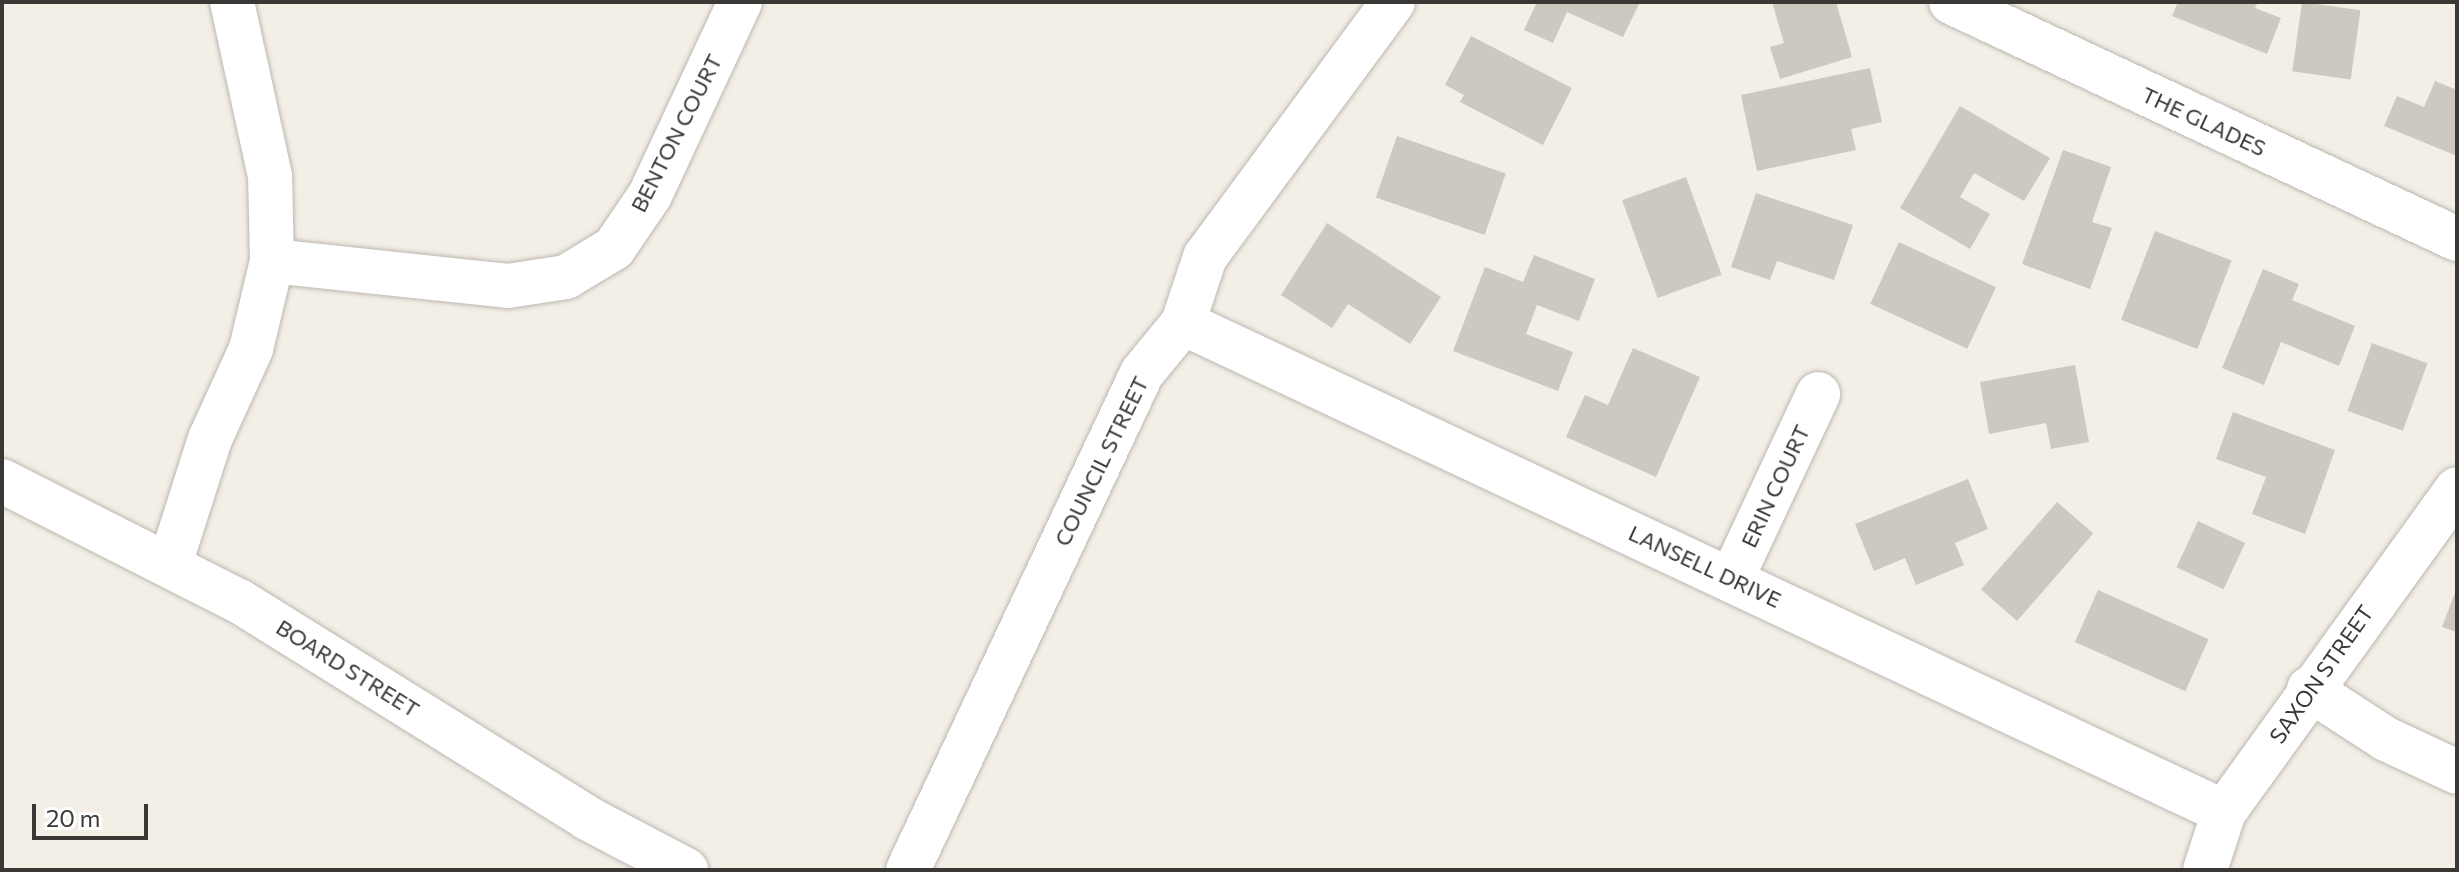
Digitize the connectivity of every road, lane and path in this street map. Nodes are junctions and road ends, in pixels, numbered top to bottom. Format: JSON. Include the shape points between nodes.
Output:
{"nodes":[{"id":1,"x":232,"y":2,"type":"edge"},
{"id":2,"x":740,"y":2,"type":"edge"},
{"id":3,"x":1393,"y":2,"type":"edge"},
{"id":4,"x":1951,"y":2,"type":"edge"},
{"id":5,"x":2457,"y":239,"type":"edge"},
{"id":6,"x":272,"y":261,"type":"junction"},
{"id":7,"x":1183,"y":323,"type":"junction"},
{"id":8,"x":1818,"y":394,"type":"dead end"},
{"id":9,"x":2,"y":481,"type":"edge"},
{"id":10,"x":2457,"y":489,"type":"edge"},
{"id":11,"x":154,"y":556,"type":"junction"},
{"id":12,"x":1732,"y":578,"type":"junction"},
{"id":13,"x":2309,"y":689,"type":"junction"},
{"id":14,"x":2457,"y":772,"type":"edge"},
{"id":15,"x":2224,"y":812,"type":"junction"},
{"id":16,"x":686,"y":870,"type":"edge"},
{"id":17,"x":908,"y":870,"type":"edge"},
{"id":18,"x":2205,"y":870,"type":"edge"}],
"edges":[{"from":1,"to":6,"type":"street","via":[[270,176]]},
{"from":2,"to":6,"type":"street","name":"BENTON COURT","via":[[650,195],[614,248],[566,277],[508,286]]},
{"from":3,"to":7,"type":"street","name":"COUNCIL STREET","via":[[1205,257]]},
{"from":4,"to":5,"type":"street","name":"THE GLADES"},
{"from":6,"to":11,"type":"street","via":[[251,349]]},
{"from":7,"to":12,"type":"street","name":"LANSELL DRIVE"},
{"from":7,"to":17,"type":"street","name":"COUNCIL STREET","via":[[1142,373]]},
{"from":8,"to":12,"type":"street","name":"ERIN COURT"},
{"from":9,"to":11,"type":"street","name":"BOARD STREET"},
{"from":10,"to":13,"type":"street","name":"SAXON STREET"},
{"from":11,"to":16,"type":"street","name":"BOARD STREET","via":[[587,818]]},
{"from":12,"to":15,"type":"street","name":"LANSELL DRIVE"},
{"from":13,"to":14,"type":"street","via":[[2386,739]]},
{"from":13,"to":15,"type":"street","name":"SAXON STREET"},
{"from":15,"to":18,"type":"street","name":"SAXON STREET"}]}
